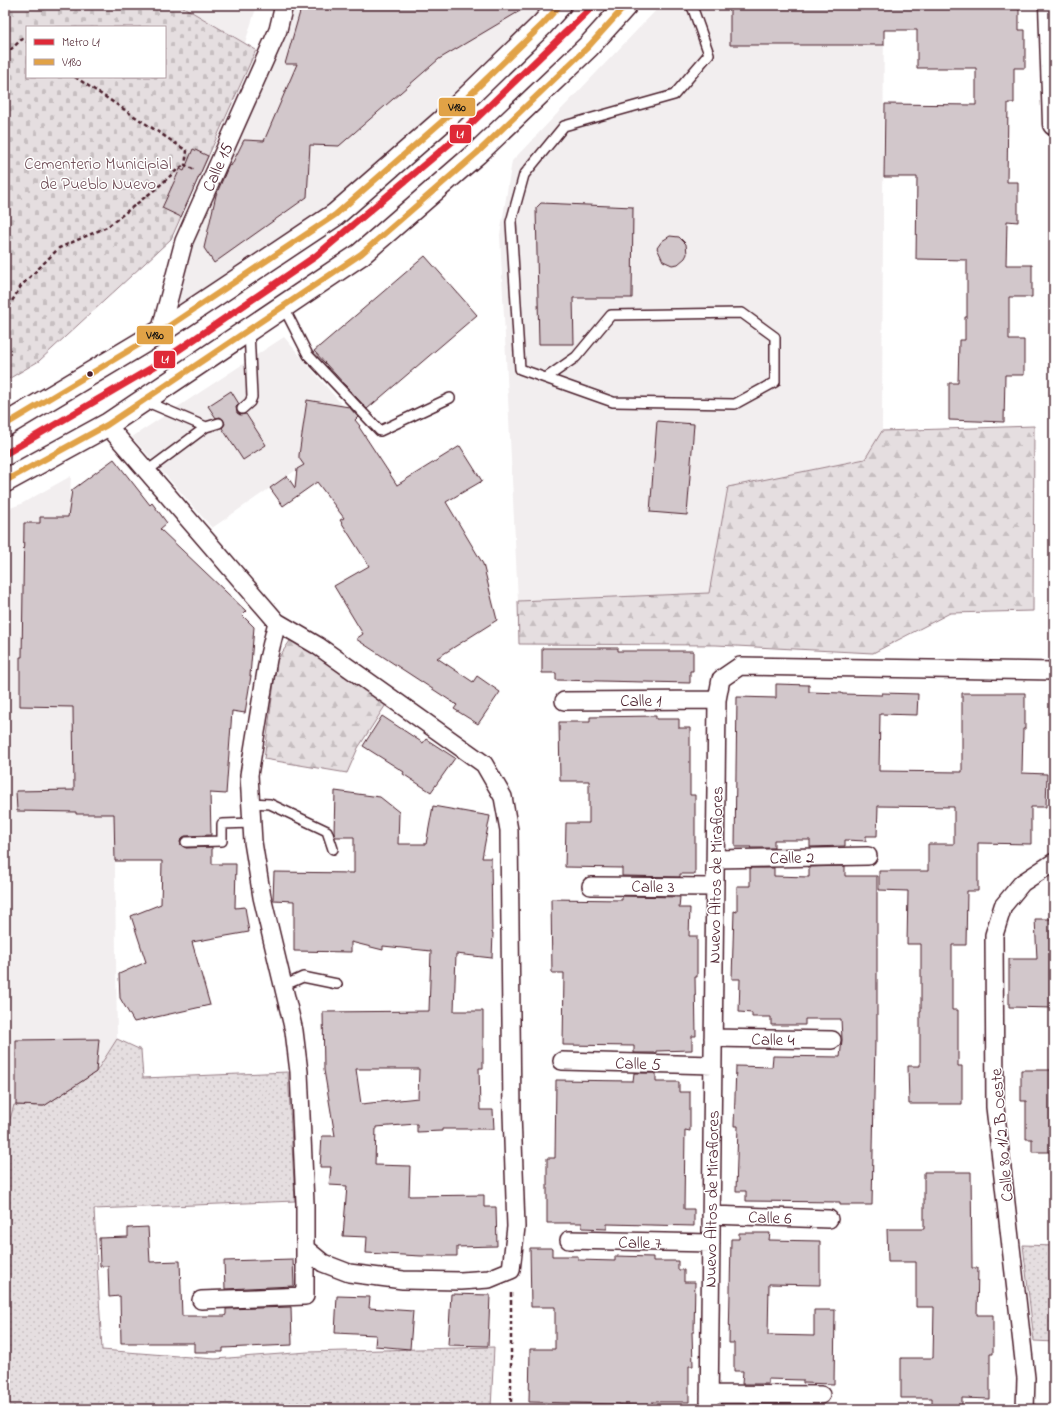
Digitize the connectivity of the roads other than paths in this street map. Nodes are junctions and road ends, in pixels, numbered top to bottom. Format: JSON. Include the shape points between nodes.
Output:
{"nodes":[{"id":1,"x":284,"y":5,"type":"edge"},
{"id":2,"x":560,"y":5,"type":"edge"},
{"id":3,"x":626,"y":5,"type":"edge"},
{"id":4,"x":690,"y":5,"type":"edge"},
{"id":5,"x":1050,"y":5,"type":"edge"},
{"id":6,"x":1053,"y":69,"type":"edge"},
{"id":7,"x":1054,"y":124,"type":"edge"},
{"id":8,"x":283,"y":306,"type":"junction"},
{"id":9,"x":249,"y":329,"type":"junction"},
{"id":10,"x":160,"y":332,"type":"junction"},
{"id":11,"x":546,"y":378,"type":"junction"},
{"id":12,"x":450,"y":398,"type":"dead end"},
{"id":13,"x":143,"y":400,"type":"junction"},
{"id":14,"x":242,"y":409,"type":"dead end"},
{"id":15,"x":219,"y":423,"type":"dead end"},
{"id":16,"x":5,"y":425,"type":"edge"},
{"id":17,"x":107,"y":425,"type":"junction"},
{"id":18,"x":206,"y":427,"type":"junction"},
{"id":19,"x":147,"y":471,"type":"junction"},
{"id":20,"x":5,"y":481,"type":"edge"},
{"id":21,"x":277,"y":622,"type":"junction"},
{"id":22,"x":1054,"y":671,"type":"edge"},
{"id":23,"x":717,"y":700,"type":"junction"},
{"id":24,"x":564,"y":701,"type":"dead end"},
{"id":25,"x":250,"y":803,"type":"junction"},
{"id":26,"x":252,"y":823,"type":"junction"},
{"id":27,"x":186,"y":842,"type":"dead end"},
{"id":28,"x":334,"y":849,"type":"dead end"},
{"id":29,"x":868,"y":856,"type":"dead end"},
{"id":30,"x":716,"y":858,"type":"junction"},
{"id":31,"x":1054,"y":862,"type":"edge"},
{"id":32,"x":591,"y":886,"type":"dead end"},
{"id":33,"x":715,"y":887,"type":"junction"},
{"id":34,"x":337,"y":984,"type":"dead end"},
{"id":35,"x":283,"y":986,"type":"junction"},
{"id":36,"x":713,"y":1038,"type":"junction"},
{"id":37,"x":832,"y":1040,"type":"dead end"},
{"id":38,"x":562,"y":1061,"type":"dead end"},
{"id":39,"x":713,"y":1065,"type":"junction"},
{"id":40,"x":711,"y":1215,"type":"junction"},
{"id":41,"x":829,"y":1219,"type":"dead end"},
{"id":42,"x":569,"y":1240,"type":"dead end"},
{"id":43,"x":711,"y":1243,"type":"junction"},
{"id":44,"x":306,"y":1249,"type":"junction"},
{"id":45,"x":201,"y":1300,"type":"dead end"},
{"id":46,"x":820,"y":1395,"type":"dead end"},
{"id":47,"x":709,"y":1402,"type":"edge"},
{"id":48,"x":1025,"y":1409,"type":"edge"}],
"edges":[{"from":1,"to":10,"type":"street","name":"Calle 15","via":[[278,30],[184,241]]},
{"from":2,"to":10,"type":"main road","via":[[447,117],[335,215]]},
{"from":3,"to":8,"type":"main road","via":[[589,46],[465,163],[361,254]]},
{"from":4,"to":11,"type":"lane","via":[[709,54],[674,95],[564,126],[524,175],[510,222],[520,369]]},
{"from":5,"to":6,"type":"main road"},
{"from":6,"to":7,"type":"main road"},
{"from":8,"to":9,"type":"main road"},
{"from":8,"to":12,"type":"lane","via":[[308,355],[380,431]]},
{"from":9,"to":13,"type":"main road"},
{"from":9,"to":14,"type":"lane","via":[[252,397]]},
{"from":10,"to":16,"type":"main road"},
{"from":11,"to":11,"type":"lane","via":[[613,402],[735,404],[775,382],[775,337],[742,313],[611,315],[576,357]]},
{"from":13,"to":17,"type":"main road"},
{"from":13,"to":18,"type":"lane"},
{"from":15,"to":18,"type":"lane"},
{"from":17,"to":19,"type":"street"},
{"from":17,"to":20,"type":"main road"},
{"from":18,"to":19,"type":"lane"},
{"from":19,"to":21,"type":"street"},
{"from":21,"to":25,"type":"street","via":[[248,776]]},
{"from":21,"to":44,"type":"street","via":[[318,646],[484,764],[503,797],[509,830],[512,1112],[516,1220],[511,1270],[489,1279],[403,1280],[349,1273],[323,1263]]},
{"from":22,"to":23,"type":"street","name":"Nuevo Altos de Miraflores","via":[[740,666],[721,679]]},
{"from":23,"to":24,"type":"street","name":"Calle 1"},
{"from":23,"to":30,"type":"street","name":"Nuevo Altos de Miraflores"},
{"from":25,"to":26,"type":"street"},
{"from":25,"to":28,"type":"lane","via":[[270,804],[327,831]]},
{"from":26,"to":27,"type":"lane","via":[[222,824],[222,841]]},
{"from":26,"to":35,"type":"street","via":[[262,897]]},
{"from":29,"to":30,"type":"street","name":"Calle 2"},
{"from":30,"to":33,"type":"street","name":"Nuevo Altos de Miraflores"},
{"from":31,"to":48,"type":"street","name":"Calle 80 1/2 B Oeste","via":[[1022,882],[1003,906],[994,935],[996,1107],[1026,1378]]},
{"from":32,"to":33,"type":"street","name":"Calle 3"},
{"from":33,"to":36,"type":"street","name":"Nuevo Altos de Miraflores"},
{"from":34,"to":35,"type":"lane","via":[[303,977]]},
{"from":35,"to":44,"type":"street","via":[[294,1031],[299,1072]]},
{"from":36,"to":37,"type":"street","name":"Calle 4"},
{"from":36,"to":39,"type":"street","name":"Nuevo Altos de Miraflores"},
{"from":38,"to":39,"type":"street","name":"Calle 5"},
{"from":39,"to":40,"type":"street","name":"Nuevo Altos de Miraflores"},
{"from":40,"to":41,"type":"street","name":"Calle 6"},
{"from":40,"to":43,"type":"street","name":"Nuevo Altos de Miraflores"},
{"from":42,"to":43,"type":"street","name":"Calle 7"},
{"from":43,"to":47,"type":"street","name":"Nuevo Altos de Miraflores"},
{"from":44,"to":45,"type":"street","via":[[305,1296]]},
{"from":46,"to":47,"type":"street"}]}
